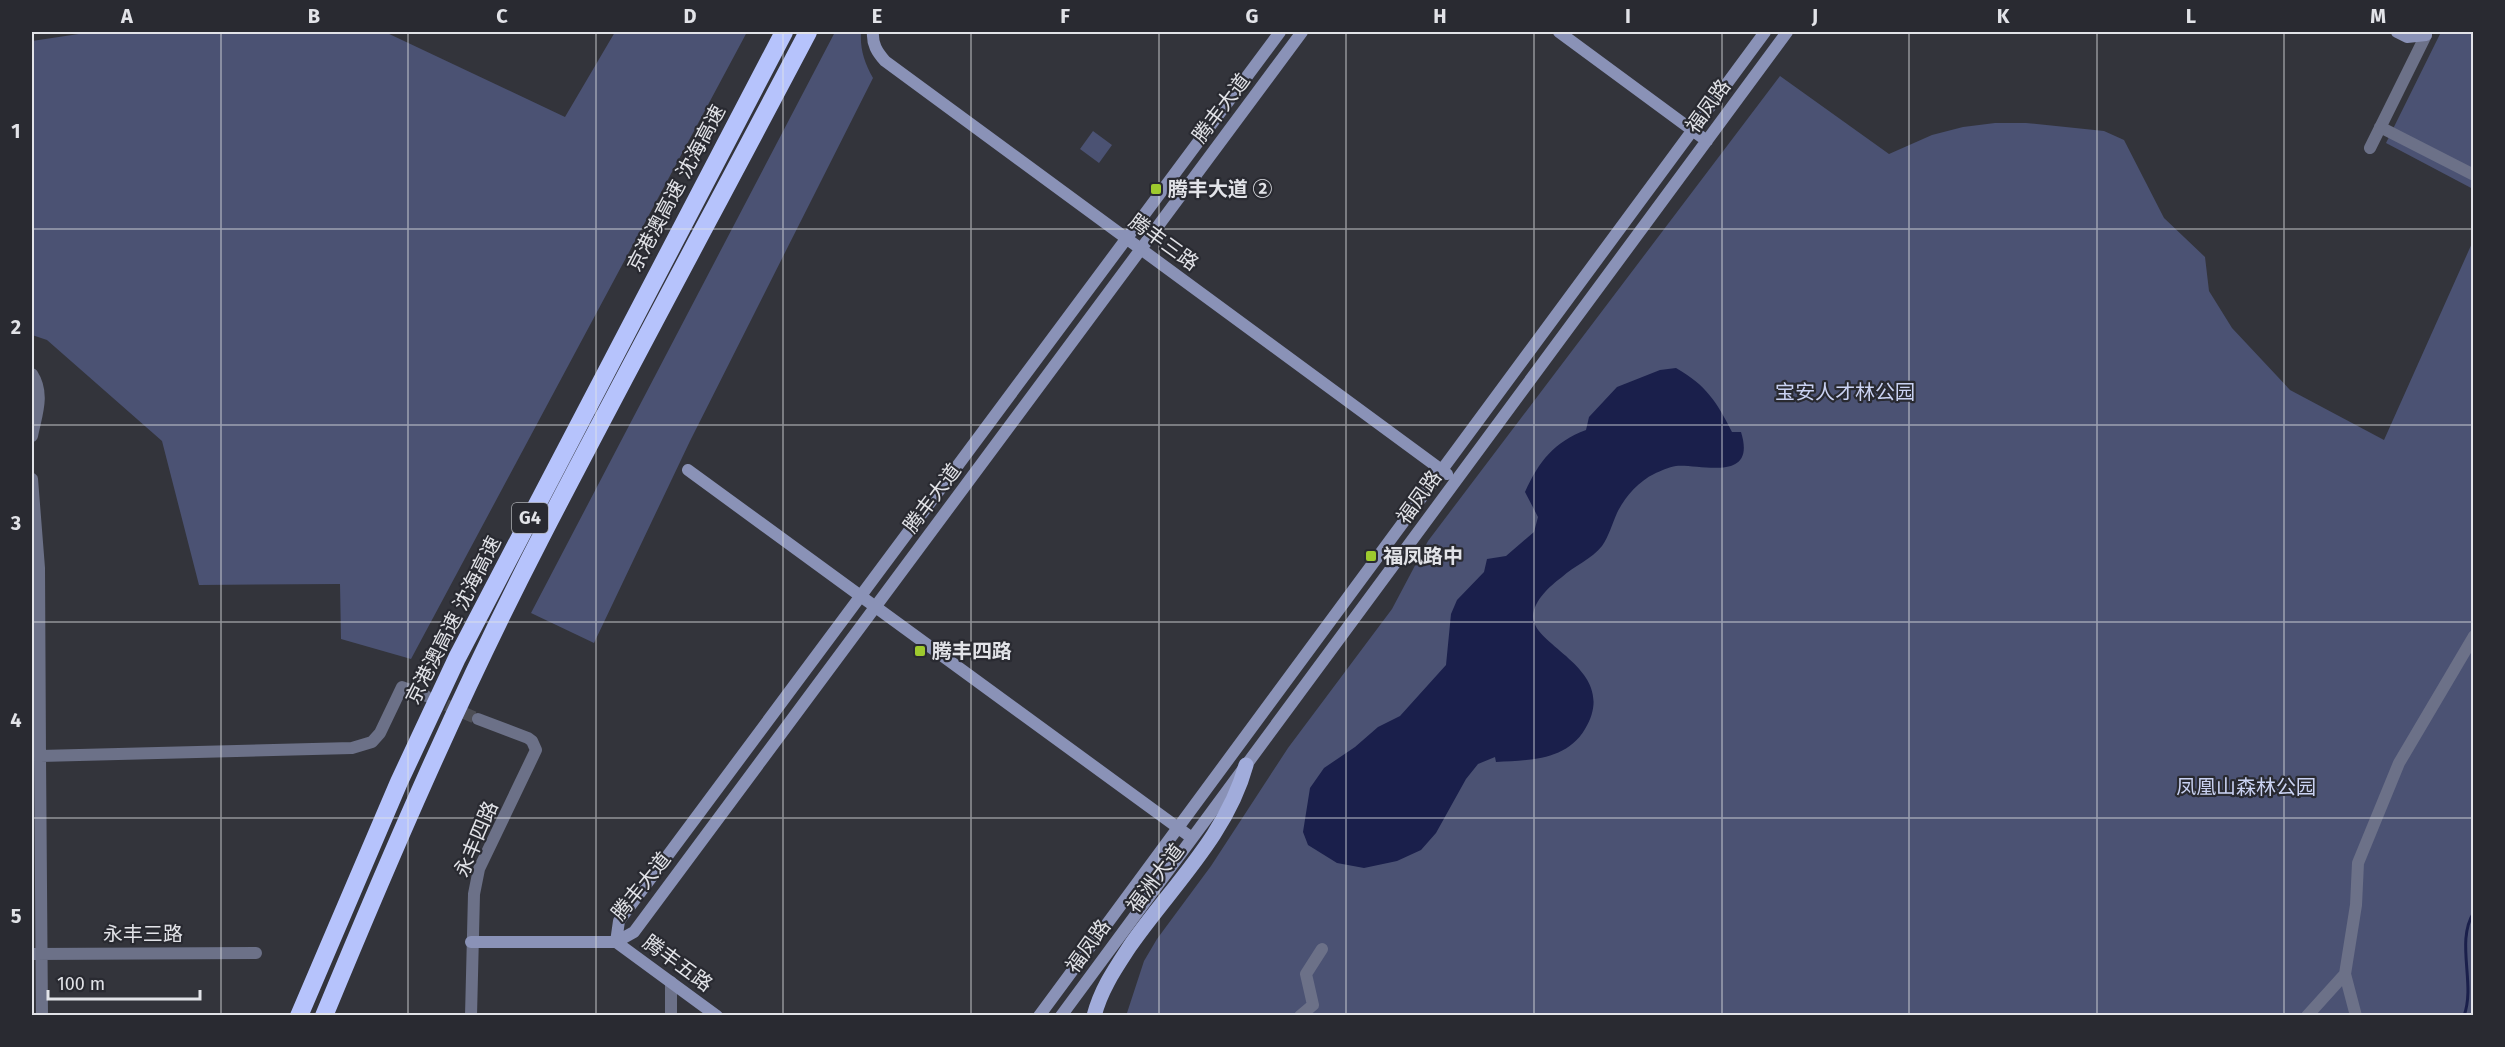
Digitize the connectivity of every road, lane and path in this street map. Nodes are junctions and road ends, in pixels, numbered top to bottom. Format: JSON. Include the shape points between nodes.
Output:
{"nodes":[{"id":1,"x":784,"y":32,"type":"edge"},
{"id":2,"x":808,"y":32,"type":"edge"},
{"id":3,"x":1280,"y":32,"type":"edge"},
{"id":4,"x":1302,"y":32,"type":"edge"},
{"id":5,"x":1559,"y":32,"type":"edge"},
{"id":6,"x":1765,"y":32,"type":"edge"},
{"id":7,"x":1787,"y":32,"type":"edge"},
{"id":8,"x":2397,"y":32,"type":"edge"},
{"id":9,"x":2426,"y":33,"type":"edge"},
{"id":10,"x":872,"y":35,"type":"edge"},
{"id":11,"x":2380,"y":127,"type":"junction"},
{"id":12,"x":1692,"y":130,"type":"junction"},
{"id":13,"x":1707,"y":141,"type":"junction"},
{"id":14,"x":2370,"y":148,"type":"dead end"},
{"id":15,"x":2474,"y":175,"type":"edge"},
{"id":16,"x":1126,"y":238,"type":"junction"},
{"id":17,"x":1141,"y":249,"type":"junction"},
{"id":18,"x":32,"y":374,"type":"edge"},
{"id":19,"x":32,"y":436,"type":"edge"},
{"id":20,"x":688,"y":470,"type":"dead end"},
{"id":21,"x":1442,"y":470,"type":"junction"},
{"id":22,"x":32,"y":479,"type":"edge"},
{"id":23,"x":1456,"y":481,"type":"junction"},
{"id":24,"x":861,"y":596,"type":"junction"},
{"id":25,"x":875,"y":607,"type":"junction"},
{"id":26,"x":1338,"y":610,"type":"junction"},
{"id":27,"x":1353,"y":620,"type":"junction"},
{"id":28,"x":2474,"y":636,"type":"edge"},
{"id":29,"x":426,"y":696,"type":"tunnel mouth"},
{"id":30,"x":478,"y":719,"type":"tunnel mouth"},
{"id":31,"x":40,"y":756,"type":"junction"},
{"id":32,"x":1246,"y":765,"type":"junction"},
{"id":33,"x":1178,"y":827,"type":"junction"},
{"id":34,"x":1192,"y":838,"type":"junction"},
{"id":35,"x":471,"y":942,"type":"junction"},
{"id":36,"x":616,"y":942,"type":"junction"},
{"id":37,"x":1322,"y":949,"type":"dead end"},
{"id":38,"x":255,"y":953,"type":"dead end"},
{"id":39,"x":36,"y":954,"type":"edge"},
{"id":40,"x":2345,"y":974,"type":"junction"},
{"id":41,"x":671,"y":982,"type":"junction"},
{"id":42,"x":42,"y":1016,"type":"edge"},
{"id":43,"x":299,"y":1016,"type":"edge"},
{"id":44,"x":324,"y":1016,"type":"edge"},
{"id":45,"x":471,"y":1016,"type":"edge"},
{"id":46,"x":671,"y":1016,"type":"edge"},
{"id":47,"x":717,"y":1016,"type":"edge"},
{"id":48,"x":1039,"y":1016,"type":"edge"},
{"id":49,"x":1061,"y":1016,"type":"edge"},
{"id":50,"x":1094,"y":1016,"type":"edge"},
{"id":51,"x":1300,"y":1016,"type":"edge"},
{"id":52,"x":2307,"y":1016,"type":"edge"},
{"id":53,"x":2356,"y":1016,"type":"edge"}],
"edges":[{"from":1,"to":43,"type":"highway","name":"京港澳高速 沈海高速","number":"G4","via":[[457,658]]},
{"from":2,"to":44,"type":"highway","name":"京港澳高速 沈海高速","number":"G4","via":[[520,580],[419,791]]},
{"from":3,"to":16,"type":"street","name":"腾丰大道"},
{"from":4,"to":17,"type":"street","name":"腾丰大道"},
{"from":5,"to":12,"type":"street"},
{"from":6,"to":12,"type":"street","name":"福凤路"},
{"from":7,"to":13,"type":"street","name":"福凤路"},
{"from":8,"to":9,"type":"street","via":[[2407,37]]},
{"from":9,"to":11,"type":"street"},
{"from":10,"to":16,"type":"street","name":"腾丰三路","via":[[876,51],[885,61]]},
{"from":11,"to":14,"type":"street"},
{"from":11,"to":15,"type":"street"},
{"from":12,"to":13,"type":"street"},
{"from":12,"to":21,"type":"street","name":"福凤路"},
{"from":13,"to":23,"type":"street","name":"福凤路"},
{"from":16,"to":17,"type":"street","name":"腾丰三路"},
{"from":16,"to":24,"type":"street","name":"腾丰大道"},
{"from":17,"to":21,"type":"street","name":"腾丰三路"},
{"from":17,"to":25,"type":"street","name":"腾丰大道"},
{"from":18,"to":19,"type":"street","via":[[40,397]]},
{"from":20,"to":24,"type":"street"},
{"from":21,"to":23,"type":"street","name":"腾丰三路"},
{"from":21,"to":26,"type":"street","name":"福凤路"},
{"from":22,"to":31,"type":"street","via":[[39,568]]},
{"from":23,"to":27,"type":"street","name":"福凤路"},
{"from":24,"to":25,"type":"street"},
{"from":24,"to":36,"type":"street","name":"腾丰大道","via":[[619,921]]},
{"from":25,"to":33,"type":"street"},
{"from":25,"to":36,"type":"street","name":"腾丰大道","via":[[634,932]]},
{"from":26,"to":27,"type":"street"},
{"from":26,"to":33,"type":"street","name":"福凤路"},
{"from":27,"to":32,"type":"street","name":"福凤路"},
{"from":28,"to":40,"type":"street","via":[[2399,763],[2358,863]]},
{"from":29,"to":31,"type":"street","via":[[402,687],[380,733],[372,742],[352,748]]},
{"from":30,"to":35,"type":"street","name":"永丰四路","via":[[528,738],[536,750],[479,869]]},
{"from":31,"to":39,"type":"street"},
{"from":32,"to":34,"type":"street","name":"福凤路"},
{"from":32,"to":50,"type":"main road","name":"福洲大道","via":[[1234,801],[1210,842],[1156,908],[1109,977]]},
{"from":33,"to":34,"type":"street"},
{"from":33,"to":48,"type":"street","name":"福凤路"},
{"from":34,"to":49,"type":"street","name":"福凤路"},
{"from":35,"to":36,"type":"street","name":"腾丰五路"},
{"from":35,"to":45,"type":"street","name":"永丰四路"},
{"from":36,"to":41,"type":"street","name":"腾丰五路"},
{"from":37,"to":51,"type":"street","via":[[1306,974],[1314,1005]]},
{"from":38,"to":39,"type":"street","name":"永丰三路"},
{"from":39,"to":42,"type":"street"},
{"from":40,"to":52,"type":"street"},
{"from":40,"to":53,"type":"street"},
{"from":41,"to":46,"type":"street"},
{"from":41,"to":47,"type":"street","name":"腾丰五路"}]}
